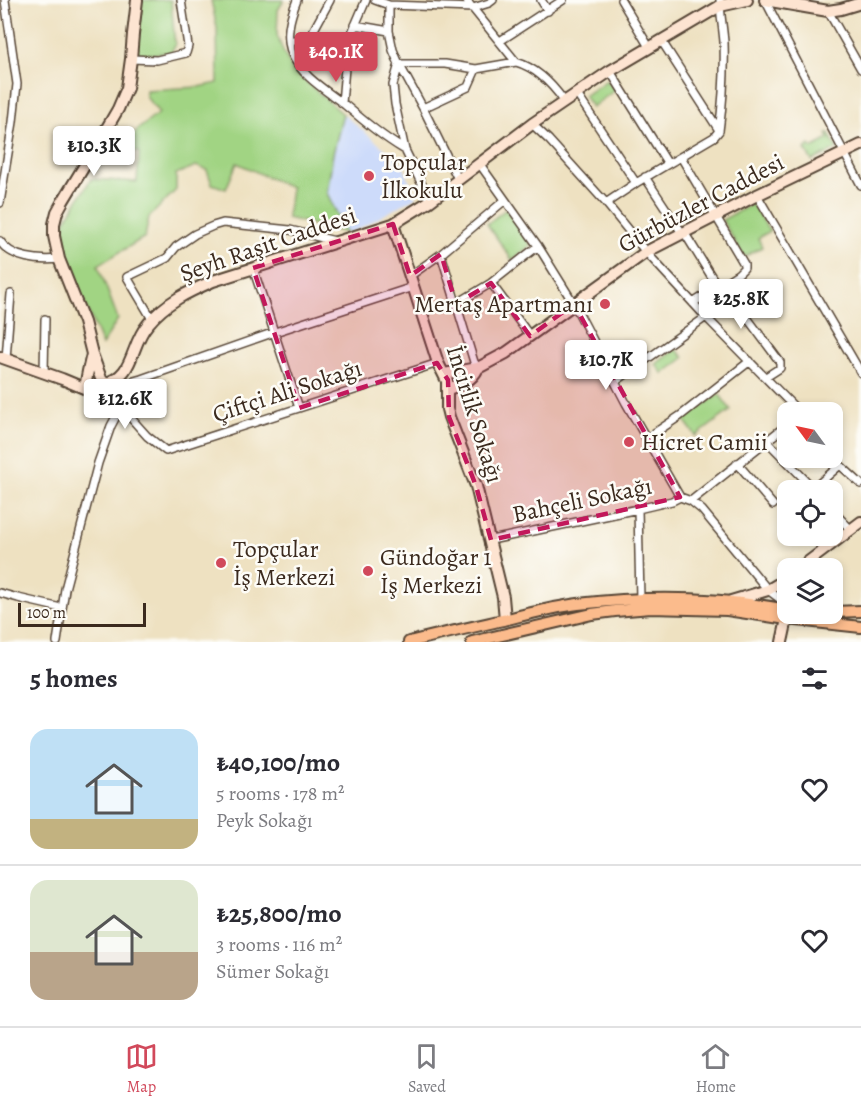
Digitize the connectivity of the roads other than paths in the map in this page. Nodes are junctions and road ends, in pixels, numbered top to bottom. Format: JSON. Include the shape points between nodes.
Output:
{"nodes":[{"id":1,"x":5,"y":0,"type":"edge"},
{"id":2,"x":137,"y":0,"type":"edge"},
{"id":3,"x":181,"y":0,"type":"edge"},
{"id":4,"x":297,"y":0,"type":"edge"},
{"id":5,"x":330,"y":0,"type":"edge"},
{"id":6,"x":366,"y":0,"type":"edge"},
{"id":7,"x":375,"y":0,"type":"edge"},
{"id":8,"x":466,"y":0,"type":"edge"},
{"id":9,"x":541,"y":0,"type":"edge"},
{"id":10,"x":563,"y":0,"type":"edge"},
{"id":11,"x":621,"y":0,"type":"edge"},
{"id":12,"x":747,"y":0,"type":"edge"},
{"id":13,"x":765,"y":0,"type":"edge"},
{"id":14,"x":490,"y":1,"type":"edge"},
{"id":15,"x":720,"y":3,"type":"edge"},
{"id":16,"x":861,"y":3,"type":"edge"},
{"id":17,"x":389,"y":5,"type":"junction"},
{"id":18,"x":473,"y":8,"type":"junction"},
{"id":19,"x":548,"y":11,"type":"junction"},
{"id":20,"x":828,"y":11,"type":"junction"},
{"id":21,"x":355,"y":25,"type":"junction"},
{"id":22,"x":389,"y":31,"type":"junction"},
{"id":23,"x":661,"y":40,"type":"junction"},
{"id":24,"x":289,"y":41,"type":"junction"},
{"id":25,"x":500,"y":41,"type":"junction"},
{"id":26,"x":649,"y":47,"type":"junction"},
{"id":27,"x":131,"y":59,"type":"junction"},
{"id":28,"x":516,"y":62,"type":"junction"},
{"id":29,"x":399,"y":64,"type":"junction"},
{"id":30,"x":476,"y":69,"type":"junction"},
{"id":31,"x":861,"y":69,"type":"edge"},
{"id":32,"x":610,"y":71,"type":"junction"},
{"id":33,"x":576,"y":93,"type":"junction"},
{"id":34,"x":564,"y":101,"type":"junction"},
{"id":35,"x":342,"y":103,"type":"junction"},
{"id":36,"x":423,"y":108,"type":"junction"},
{"id":37,"x":532,"y":124,"type":"junction"},
{"id":38,"x":718,"y":131,"type":"junction"},
{"id":39,"x":861,"y":145,"type":"edge"},
{"id":40,"x":405,"y":150,"type":"junction"},
{"id":41,"x":844,"y":154,"type":"junction"},
{"id":42,"x":681,"y":157,"type":"junction"},
{"id":43,"x":479,"y":163,"type":"junction"},
{"id":44,"x":668,"y":164,"type":"junction"},
{"id":45,"x":645,"y":177,"type":"junction"},
{"id":46,"x":458,"y":179,"type":"junction"},
{"id":47,"x":636,"y":183,"type":"junction"},
{"id":48,"x":861,"y":185,"type":"edge"},
{"id":49,"x":757,"y":195,"type":"junction"},
{"id":50,"x":430,"y":201,"type":"junction"},
{"id":51,"x":505,"y":201,"type":"junction"},
{"id":52,"x":0,"y":203,"type":"edge"},
{"id":53,"x":606,"y":203,"type":"junction"},
{"id":54,"x":716,"y":215,"type":"junction"},
{"id":55,"x":393,"y":224,"type":"junction"},
{"id":56,"x":682,"y":233,"type":"junction"},
{"id":57,"x":0,"y":241,"type":"edge"},
{"id":58,"x":338,"y":242,"type":"junction"},
{"id":59,"x":538,"y":246,"type":"junction"},
{"id":60,"x":646,"y":252,"type":"junction"},
{"id":61,"x":441,"y":254,"type":"junction"},
{"id":62,"x":59,"y":259,"type":"junction"},
{"id":63,"x":253,"y":268,"type":"junction"},
{"id":64,"x":411,"y":281,"type":"junction"},
{"id":65,"x":491,"y":283,"type":"junction"},
{"id":66,"x":720,"y":285,"type":"junction"},
{"id":67,"x":11,"y":294,"type":"dead end"},
{"id":68,"x":693,"y":303,"type":"junction"},
{"id":69,"x":456,"y":304,"type":"junction"},
{"id":70,"x":574,"y":304,"type":"junction"},
{"id":71,"x":706,"y":317,"type":"junction"},
{"id":72,"x":45,"y":319,"type":"dead end"},
{"id":73,"x":152,"y":319,"type":"junction"},
{"id":74,"x":275,"y":332,"type":"junction"},
{"id":75,"x":530,"y":336,"type":"junction"},
{"id":76,"x":92,"y":354,"type":"junction"},
{"id":77,"x":3,"y":358,"type":"edge"},
{"id":78,"x":750,"y":361,"type":"junction"},
{"id":79,"x":438,"y":363,"type":"junction"},
{"id":80,"x":478,"y":368,"type":"junction"},
{"id":81,"x":44,"y":373,"type":"junction"},
{"id":82,"x":861,"y":373,"type":"edge"},
{"id":83,"x":444,"y":374,"type":"junction"},
{"id":84,"x":766,"y":377,"type":"junction"},
{"id":85,"x":87,"y":381,"type":"junction"},
{"id":86,"x":615,"y":382,"type":"junction"},
{"id":87,"x":102,"y":384,"type":"junction"},
{"id":88,"x":448,"y":389,"type":"junction"},
{"id":89,"x":790,"y":402,"type":"edge"},
{"id":90,"x":121,"y":406,"type":"junction"},
{"id":91,"x":299,"y":408,"type":"junction"},
{"id":92,"x":777,"y":432,"type":"edge"},
{"id":93,"x":647,"y":438,"type":"junction"},
{"id":94,"x":766,"y":440,"type":"junction"},
{"id":95,"x":737,"y":463,"type":"junction"},
{"id":96,"x":837,"y":468,"type":"edge"},
{"id":97,"x":843,"y":468,"type":"edge"},
{"id":98,"x":804,"y":480,"type":"edge"},
{"id":99,"x":824,"y":480,"type":"edge"},
{"id":100,"x":861,"y":484,"type":"edge"},
{"id":101,"x":680,"y":497,"type":"junction"},
{"id":102,"x":691,"y":501,"type":"junction"},
{"id":103,"x":773,"y":505,"type":"dead end"},
{"id":104,"x":638,"y":509,"type":"junction"},
{"id":105,"x":843,"y":522,"type":"edge"},
{"id":106,"x":861,"y":522,"type":"edge"},
{"id":107,"x":851,"y":530,"type":"junction"},
{"id":108,"x":491,"y":540,"type":"junction"},
{"id":109,"x":813,"y":558,"type":"edge"},
{"id":110,"x":777,"y":585,"type":"edge"},
{"id":111,"x":768,"y":590,"type":"junction"},
{"id":112,"x":0,"y":593,"type":"edge"},
{"id":113,"x":640,"y":599,"type":"junction"},
{"id":114,"x":777,"y":600,"type":"edge"},
{"id":115,"x":731,"y":601,"type":"junction"},
{"id":116,"x":61,"y":608,"type":"junction"},
{"id":117,"x":777,"y":609,"type":"edge"},
{"id":118,"x":861,"y":611,"type":"edge"},
{"id":119,"x":777,"y":612,"type":"edge"},
{"id":120,"x":843,"y":612,"type":"edge"},
{"id":121,"x":504,"y":620,"type":"junction"},
{"id":122,"x":843,"y":623,"type":"edge"},
{"id":123,"x":785,"y":624,"type":"edge"},
{"id":124,"x":861,"y":627,"type":"edge"},
{"id":125,"x":498,"y":636,"type":"junction"},
{"id":126,"x":57,"y":642,"type":"edge"},
{"id":127,"x":409,"y":642,"type":"edge"},
{"id":128,"x":472,"y":642,"type":"edge"},
{"id":129,"x":782,"y":642,"type":"edge"}],
"edges":[{"from":1,"to":52,"type":"street","via":[[17,84]]},
{"from":2,"to":27,"type":"street"},
{"from":3,"to":27,"type":"street","via":[[186,53],[158,60]]},
{"from":4,"to":24,"type":"street","via":[[291,14]]},
{"from":5,"to":24,"type":"street","via":[[311,35]]},
{"from":6,"to":21,"type":"street"},
{"from":7,"to":17,"type":"street"},
{"from":8,"to":18,"type":"street"},
{"from":9,"to":19,"type":"street"},
{"from":10,"to":19,"type":"street"},
{"from":11,"to":26,"type":"street"},
{"from":12,"to":15,"type":"street","name":"Şeyh Raşit Caddesi"},
{"from":13,"to":20,"type":"street"},
{"from":13,"to":41,"type":"street"},
{"from":14,"to":18,"type":"street"},
{"from":15,"to":23,"type":"street","name":"Şeyh Raşit Caddesi"},
{"from":15,"to":38,"type":"street","via":[[724,74]]},
{"from":16,"to":20,"type":"street"},
{"from":17,"to":18,"type":"street"},
{"from":17,"to":22,"type":"street"},
{"from":18,"to":25,"type":"street"},
{"from":19,"to":25,"type":"street"},
{"from":20,"to":31,"type":"street"},
{"from":21,"to":22,"type":"street"},
{"from":21,"to":35,"type":"street","via":[[345,49]]},
{"from":22,"to":29,"type":"street"},
{"from":23,"to":26,"type":"street","name":"Şeyh Raşit Caddesi"},
{"from":23,"to":38,"type":"street"},
{"from":24,"to":35,"type":"street","via":[[299,65]]},
{"from":25,"to":28,"type":"street"},
{"from":26,"to":32,"type":"street","name":"Şeyh Raşit Caddesi"},
{"from":27,"to":62,"type":"street","via":[[127,88],[118,109],[57,212],[54,236]]},
{"from":28,"to":30,"type":"street"},
{"from":28,"to":34,"type":"street","via":[[535,70]]},
{"from":29,"to":30,"type":"street"},
{"from":29,"to":36,"type":"street"},
{"from":29,"to":40,"type":"street","via":[[393,85]]},
{"from":30,"to":36,"type":"street","via":[[468,87]]},
{"from":32,"to":33,"type":"street","name":"Şeyh Raşit Caddesi"},
{"from":32,"to":44,"type":"street"},
{"from":33,"to":34,"type":"street","name":"Şeyh Raşit Caddesi"},
{"from":33,"to":47,"type":"street"},
{"from":34,"to":37,"type":"street","name":"Şeyh Raşit Caddesi"},
{"from":35,"to":40,"type":"street"},
{"from":36,"to":46,"type":"street"},
{"from":37,"to":43,"type":"street","name":"Şeyh Raşit Caddesi"},
{"from":37,"to":53,"type":"street"},
{"from":38,"to":42,"type":"street"},
{"from":39,"to":41,"type":"street","name":"Gürbüzler Caddesi"},
{"from":40,"to":50,"type":"street"},
{"from":41,"to":48,"type":"street"},
{"from":41,"to":49,"type":"street","name":"Gürbüzler Caddesi"},
{"from":42,"to":44,"type":"street"},
{"from":42,"to":54,"type":"street"},
{"from":43,"to":46,"type":"street","name":"Şeyh Raşit Caddesi"},
{"from":43,"to":51,"type":"street"},
{"from":44,"to":45,"type":"street"},
{"from":45,"to":47,"type":"street"},
{"from":45,"to":56,"type":"street"},
{"from":46,"to":50,"type":"street","name":"Şeyh Raşit Caddesi"},
{"from":47,"to":53,"type":"street"},
{"from":49,"to":54,"type":"street","name":"Gürbüzler Caddesi"},
{"from":49,"to":82,"type":"street"},
{"from":50,"to":55,"type":"street","name":"Şeyh Raşit Caddesi"},
{"from":51,"to":59,"type":"street"},
{"from":51,"to":61,"type":"street"},
{"from":53,"to":60,"type":"street"},
{"from":54,"to":56,"type":"street","name":"Gürbüzler Caddesi"},
{"from":54,"to":66,"type":"street","via":[[744,264],[742,270]]},
{"from":55,"to":58,"type":"street","name":"Şeyh Raşit Caddesi"},
{"from":55,"to":64,"type":"street","name":"İncirlik Sokağı"},
{"from":56,"to":60,"type":"street","name":"Gürbüzler Caddesi"},
{"from":56,"to":66,"type":"street"},
{"from":57,"to":62,"type":"street","via":[[15,254]]},
{"from":58,"to":63,"type":"street","name":"Şeyh Raşit Caddesi"},
{"from":58,"to":73,"type":"street","via":[[243,224],[213,225],[176,247],[167,258],[128,277]]},
{"from":59,"to":65,"type":"street"},
{"from":59,"to":70,"type":"street"},
{"from":60,"to":68,"type":"street"},
{"from":60,"to":70,"type":"street","name":"Gürbüzler Caddesi"},
{"from":61,"to":64,"type":"street"},
{"from":61,"to":69,"type":"street"},
{"from":62,"to":76,"type":"street"},
{"from":63,"to":73,"type":"street","name":"Şeyh Raşit Caddesi","via":[[185,292]]},
{"from":63,"to":74,"type":"street"},
{"from":64,"to":74,"type":"street"},
{"from":64,"to":79,"type":"street","name":"İncirlik Sokağı"},
{"from":65,"to":69,"type":"street"},
{"from":65,"to":75,"type":"street"},
{"from":66,"to":68,"type":"street"},
{"from":66,"to":84,"type":"street","via":[[780,362],[780,368]]},
{"from":67,"to":77,"type":"street"},
{"from":68,"to":71,"type":"street"},
{"from":69,"to":80,"type":"street"},
{"from":70,"to":75,"type":"street","name":"Gürbüzler Caddesi"},
{"from":70,"to":86,"type":"street"},
{"from":71,"to":78,"type":"street"},
{"from":71,"to":86,"type":"street"},
{"from":72,"to":81,"type":"street"},
{"from":73,"to":87,"type":"street","name":"Şeyh Raşit Caddesi","via":[[124,372]]},
{"from":74,"to":87,"type":"street","via":[[141,379]]},
{"from":74,"to":91,"type":"street"},
{"from":75,"to":80,"type":"street","name":"Gürbüzler Caddesi"},
{"from":76,"to":85,"type":"street"},
{"from":76,"to":87,"type":"street"},
{"from":77,"to":81,"type":"street"},
{"from":78,"to":84,"type":"street"},
{"from":78,"to":93,"type":"street"},
{"from":79,"to":83,"type":"street","name":"İncirlik Sokağı"},
{"from":79,"to":91,"type":"street","name":"Çiftçi Ali Sokağı"},
{"from":80,"to":83,"type":"street"},
{"from":80,"to":88,"type":"street","via":[[469,380]]},
{"from":81,"to":85,"type":"street"},
{"from":83,"to":88,"type":"street","name":"İncirlik Sokağı"},
{"from":84,"to":89,"type":"street"},
{"from":85,"to":87,"type":"street","via":[[96,375]]},
{"from":86,"to":93,"type":"street"},
{"from":87,"to":90,"type":"street","name":"Çiftçi Ali Sokağı"},
{"from":88,"to":108,"type":"street","name":"İncirlik Sokağı","via":[[449,417],[476,486]]},
{"from":90,"to":91,"type":"street","name":"Çiftçi Ali Sokağı","via":[[166,451]]},
{"from":90,"to":116,"type":"street","via":[[98,463]]},
{"from":92,"to":94,"type":"street"},
{"from":93,"to":101,"type":"street"},
{"from":94,"to":95,"type":"street"},
{"from":94,"to":98,"type":"street"},
{"from":95,"to":102,"type":"street"},
{"from":95,"to":103,"type":"street"},
{"from":96,"to":99,"type":"street"},
{"from":97,"to":100,"type":"street"},
{"from":101,"to":102,"type":"street"},
{"from":101,"to":104,"type":"street","name":"Bahçeli Sokağı"},
{"from":102,"to":111,"type":"street"},
{"from":104,"to":108,"type":"street","name":"Bahçeli Sokağı"},
{"from":104,"to":113,"type":"street"},
{"from":105,"to":107,"type":"street"},
{"from":106,"to":107,"type":"street"},
{"from":107,"to":109,"type":"street"},
{"from":108,"to":121,"type":"street","name":"İncirlik Sokağı"},
{"from":110,"to":111,"type":"street"},
{"from":111,"to":114,"type":"street"},
{"from":111,"to":115,"type":"street"},
{"from":112,"to":116,"type":"street"},
{"from":113,"to":115,"type":"main road"},
{"from":113,"to":121,"type":"main road","via":[[578,604]]},
{"from":115,"to":117,"type":"main road"},
{"from":116,"to":126,"type":"street"},
{"from":118,"to":120,"type":"main road"},
{"from":119,"to":125,"type":"main road","via":[[629,609]]},
{"from":121,"to":125,"type":"main road"},
{"from":121,"to":127,"type":"main road"},
{"from":122,"to":124,"type":"main road"},
{"from":123,"to":129,"type":"street"},
{"from":125,"to":128,"type":"main road"}]}
